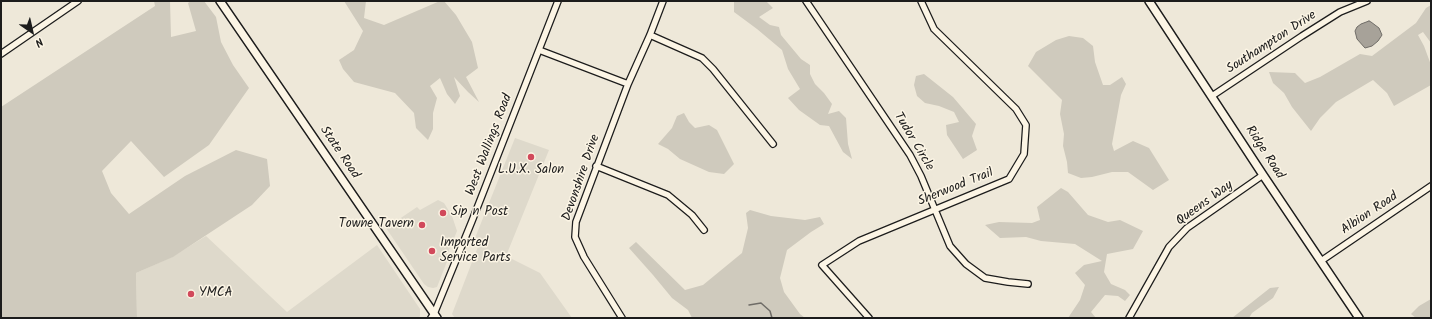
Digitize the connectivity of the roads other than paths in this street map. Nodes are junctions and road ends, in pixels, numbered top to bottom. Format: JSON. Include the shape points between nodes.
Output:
{"nodes":[{"id":1,"x":78,"y":1,"type":"edge"},
{"id":2,"x":220,"y":1,"type":"edge"},
{"id":3,"x":558,"y":1,"type":"edge"},
{"id":4,"x":663,"y":1,"type":"edge"},
{"id":5,"x":806,"y":1,"type":"edge"},
{"id":6,"x":921,"y":1,"type":"edge"},
{"id":7,"x":1149,"y":1,"type":"edge"},
{"id":8,"x":1367,"y":1,"type":"edge"},
{"id":9,"x":650,"y":35,"type":"junction"},
{"id":10,"x":539,"y":50,"type":"junction"},
{"id":11,"x":1,"y":54,"type":"edge"},
{"id":12,"x":628,"y":84,"type":"junction"},
{"id":13,"x":1212,"y":96,"type":"junction"},
{"id":14,"x":773,"y":144,"type":"dead end"},
{"id":15,"x":596,"y":166,"type":"junction"},
{"id":16,"x":1263,"y":175,"type":"junction"},
{"id":17,"x":1431,"y":186,"type":"edge"},
{"id":18,"x":934,"y":209,"type":"junction"},
{"id":19,"x":704,"y":230,"type":"dead end"},
{"id":20,"x":1321,"y":261,"type":"junction"},
{"id":21,"x":1028,"y":284,"type":"dead end"},
{"id":22,"x":434,"y":316,"type":"edge"},
{"id":23,"x":622,"y":318,"type":"edge"},
{"id":24,"x":869,"y":318,"type":"edge"},
{"id":25,"x":1129,"y":318,"type":"edge"},
{"id":26,"x":1359,"y":318,"type":"edge"}],
"edges":[{"from":1,"to":11,"type":"street"},
{"from":2,"to":22,"type":"main road","name":"State Road"},
{"from":3,"to":10,"type":"street","name":"West Wallings Road"},
{"from":4,"to":9,"type":"street"},
{"from":5,"to":18,"type":"street","name":"Tudor Circle","via":[[910,155]]},
{"from":6,"to":18,"type":"street","name":"Sherwood Trail","via":[[934,29],[1016,109],[1026,126],[1024,154],[1009,178]]},
{"from":7,"to":13,"type":"main road","name":"Ridge Road"},
{"from":8,"to":13,"type":"street","name":"Southampton Drive","via":[[1340,12]]},
{"from":9,"to":12,"type":"street"},
{"from":9,"to":14,"type":"street","via":[[702,58],[713,68]]},
{"from":10,"to":12,"type":"street"},
{"from":10,"to":22,"type":"street","name":"West Wallings Road"},
{"from":12,"to":15,"type":"street","name":"Devonshire Drive"},
{"from":13,"to":16,"type":"main road","name":"Ridge Road"},
{"from":15,"to":19,"type":"street","via":[[668,195],[692,215]]},
{"from":15,"to":23,"type":"street","name":"Devonshire Drive","via":[[576,222],[575,237],[584,257]]},
{"from":16,"to":20,"type":"main road","name":"Ridge Road"},
{"from":16,"to":25,"type":"street","name":"Queens Way","via":[[1187,228],[1169,247]]},
{"from":17,"to":20,"type":"street","name":"Albion Road"},
{"from":18,"to":21,"type":"street","name":"Tudor Circle","via":[[950,246],[966,264],[986,278]]},
{"from":18,"to":24,"type":"street","name":"Sherwood Trail","via":[[859,242],[822,265]]},
{"from":20,"to":26,"type":"main road","name":"Ridge Road"}]}
